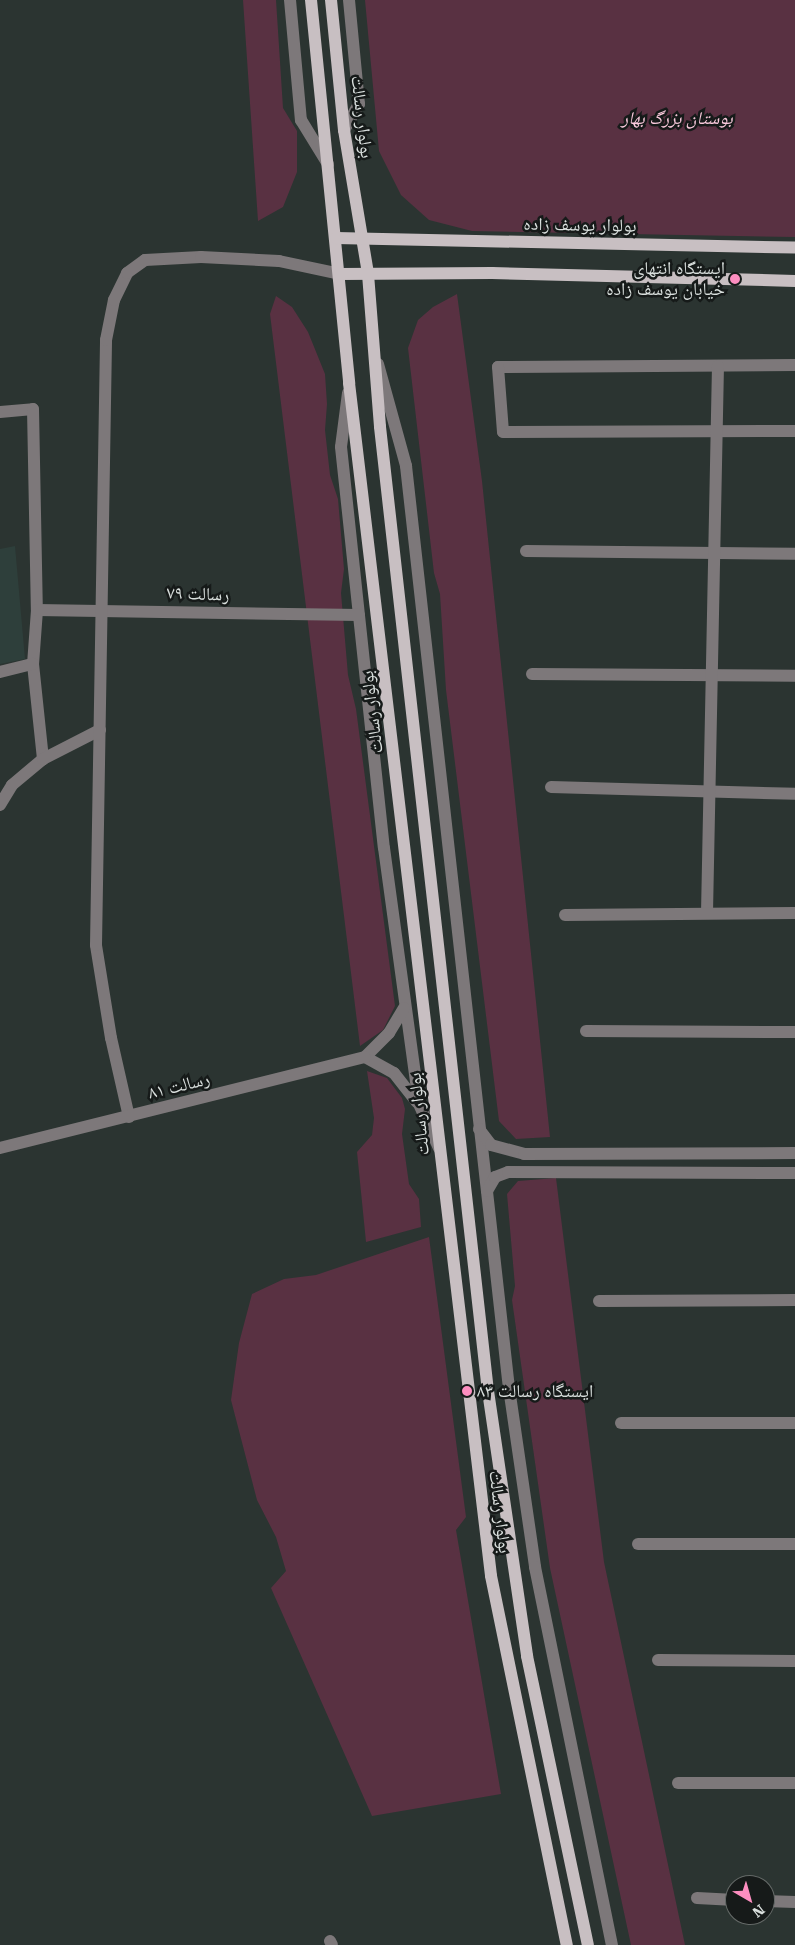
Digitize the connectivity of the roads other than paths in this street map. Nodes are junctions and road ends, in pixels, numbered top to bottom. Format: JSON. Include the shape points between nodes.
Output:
{"nodes":[{"id":1,"x":290,"y":0,"type":"edge"},
{"id":2,"x":311,"y":0,"type":"edge"},
{"id":3,"x":331,"y":0,"type":"edge"},
{"id":4,"x":349,"y":0,"type":"edge"},
{"id":5,"x":344,"y":130,"type":"junction"},
{"id":6,"x":328,"y":164,"type":"junction"},
{"id":7,"x":336,"y":238,"type":"junction"},
{"id":8,"x":363,"y":238,"type":"junction"},
{"id":9,"x":795,"y":248,"type":"edge"},
{"id":10,"x":340,"y":274,"type":"junction"},
{"id":11,"x":368,"y":274,"type":"junction"},
{"id":12,"x":795,"y":281,"type":"edge"},
{"id":13,"x":371,"y":338,"type":"junction"},
{"id":14,"x":795,"y":365,"type":"edge"},
{"id":15,"x":718,"y":366,"type":"junction"},
{"id":16,"x":349,"y":383,"type":"junction"},
{"id":17,"x":0,"y":412,"type":"edge"},
{"id":18,"x":714,"y":431,"type":"junction"},
{"id":19,"x":795,"y":431,"type":"edge"},
{"id":20,"x":526,"y":551,"type":"dead end"},
{"id":21,"x":795,"y":554,"type":"edge"},
{"id":22,"x":713,"y":555,"type":"junction"},
{"id":23,"x":100,"y":609,"type":"junction"},
{"id":24,"x":37,"y":610,"type":"junction"},
{"id":25,"x":359,"y":616,"type":"junction"},
{"id":26,"x":33,"y":664,"type":"junction"},
{"id":27,"x":0,"y":672,"type":"edge"},
{"id":28,"x":532,"y":674,"type":"dead end"},
{"id":29,"x":711,"y":675,"type":"junction"},
{"id":30,"x":795,"y":676,"type":"edge"},
{"id":31,"x":100,"y":730,"type":"junction"},
{"id":32,"x":43,"y":760,"type":"junction"},
{"id":33,"x":551,"y":787,"type":"dead end"},
{"id":34,"x":709,"y":793,"type":"junction"},
{"id":35,"x":795,"y":794,"type":"edge"},
{"id":36,"x":0,"y":805,"type":"edge"},
{"id":37,"x":707,"y":913,"type":"junction"},
{"id":38,"x":795,"y":913,"type":"edge"},
{"id":39,"x":565,"y":915,"type":"dead end"},
{"id":40,"x":404,"y":1008,"type":"junction"},
{"id":41,"x":586,"y":1031,"type":"dead end"},
{"id":42,"x":795,"y":1032,"type":"edge"},
{"id":43,"x":365,"y":1058,"type":"junction"},
{"id":44,"x":419,"y":1104,"type":"junction"},
{"id":45,"x":129,"y":1117,"type":"junction"},
{"id":46,"x":479,"y":1129,"type":"junction"},
{"id":47,"x":0,"y":1148,"type":"edge"},
{"id":48,"x":441,"y":1152,"type":"junction"},
{"id":49,"x":795,"y":1153,"type":"edge"},
{"id":50,"x":795,"y":1173,"type":"edge"},
{"id":51,"x":487,"y":1191,"type":"junction"},
{"id":52,"x":795,"y":1300,"type":"edge"},
{"id":53,"x":599,"y":1301,"type":"dead end"},
{"id":54,"x":795,"y":1422,"type":"edge"},
{"id":55,"x":621,"y":1423,"type":"dead end"},
{"id":56,"x":638,"y":1544,"type":"dead end"},
{"id":57,"x":795,"y":1544,"type":"edge"},
{"id":58,"x":658,"y":1660,"type":"dead end"},
{"id":59,"x":795,"y":1662,"type":"edge"},
{"id":60,"x":678,"y":1783,"type":"dead end"},
{"id":61,"x":795,"y":1783,"type":"edge"},
{"id":62,"x":697,"y":1898,"type":"dead end"},
{"id":63,"x":725,"y":1899,"type":"edge"},
{"id":64,"x":775,"y":1901,"type":"edge"},
{"id":65,"x":795,"y":1902,"type":"edge"},
{"id":66,"x":567,"y":1945,"type":"edge"},
{"id":67,"x":588,"y":1945,"type":"edge"},
{"id":68,"x":612,"y":1945,"type":"edge"}],
"edges":[{"from":1,"to":6,"type":"street","via":[[301,120]]},
{"from":2,"to":6,"type":"main road","via":[[320,116]]},
{"from":3,"to":5,"type":"main road","name":"بولوار رسالت"},
{"from":4,"to":5,"type":"street","via":[[359,104]]},
{"from":5,"to":8,"type":"main road","name":"بولوار رسالت"},
{"from":6,"to":7,"type":"main road"},
{"from":7,"to":8,"type":"main road","name":"بولوار یوسف زاده"},
{"from":7,"to":10,"type":"main road","name":"بولوار رسالت"},
{"from":8,"to":9,"type":"main road","name":"بولوار یوسف زاده"},
{"from":8,"to":11,"type":"main road","name":"بولوار رسالت"},
{"from":10,"to":11,"type":"main road"},
{"from":10,"to":16,"type":"main road","name":"بولوار رسالت"},
{"from":10,"to":23,"type":"street","via":[[279,261],[202,257],[145,260],[127,273],[114,300],[106,340]]},
{"from":11,"to":12,"type":"main road","via":[[492,273]]},
{"from":11,"to":13,"type":"main road","name":"بولوار رسالت"},
{"from":13,"to":46,"type":"street","via":[[406,466]]},
{"from":13,"to":67,"type":"main road","name":"بولوار رسالت","via":[[489,1400],[527,1656]]},
{"from":14,"to":15,"type":"street"},
{"from":15,"to":18,"type":"street"},
{"from":15,"to":18,"type":"street","via":[[498,367],[503,432]]},
{"from":16,"to":25,"type":"street","via":[[341,448]]},
{"from":16,"to":48,"type":"main road","name":"بولوار رسالت"},
{"from":17,"to":24,"type":"street","via":[[33,409]]},
{"from":18,"to":19,"type":"street"},
{"from":18,"to":22,"type":"street"},
{"from":20,"to":22,"type":"street"},
{"from":21,"to":22,"type":"street"},
{"from":22,"to":29,"type":"street"},
{"from":23,"to":24,"type":"street","name":"رسالت ۷۹"},
{"from":23,"to":25,"type":"street","name":"رسالت ۷۹"},
{"from":23,"to":31,"type":"street"},
{"from":24,"to":26,"type":"street"},
{"from":25,"to":40,"type":"street"},
{"from":26,"to":27,"type":"street"},
{"from":26,"to":32,"type":"street"},
{"from":28,"to":29,"type":"street"},
{"from":29,"to":30,"type":"street"},
{"from":29,"to":34,"type":"street"},
{"from":31,"to":32,"type":"street"},
{"from":31,"to":45,"type":"street","via":[[96,945]]},
{"from":32,"to":36,"type":"street","via":[[12,785]]},
{"from":33,"to":34,"type":"street"},
{"from":34,"to":35,"type":"street"},
{"from":34,"to":37,"type":"street"},
{"from":37,"to":38,"type":"street"},
{"from":37,"to":39,"type":"street"},
{"from":40,"to":43,"type":"street","via":[[389,1033]]},
{"from":40,"to":44,"type":"street"},
{"from":41,"to":42,"type":"street"},
{"from":43,"to":44,"type":"street","via":[[394,1072]]},
{"from":43,"to":45,"type":"street","name":"رسالت ۸۱"},
{"from":44,"to":48,"type":"street"},
{"from":45,"to":47,"type":"street","name":"رسالت ۸۱"},
{"from":46,"to":49,"type":"street","via":[[491,1145],[524,1154]]},
{"from":46,"to":51,"type":"street"},
{"from":48,"to":66,"type":"main road","name":"بولوار رسالت","via":[[491,1576]]},
{"from":50,"to":51,"type":"street","via":[[508,1172],[495,1177]]},
{"from":51,"to":68,"type":"street","via":[[509,1388],[536,1567]]},
{"from":52,"to":53,"type":"street"},
{"from":54,"to":55,"type":"street"},
{"from":56,"to":57,"type":"street"},
{"from":58,"to":59,"type":"street"},
{"from":60,"to":61,"type":"street"},
{"from":62,"to":63,"type":"street"},
{"from":64,"to":65,"type":"street"}]}
